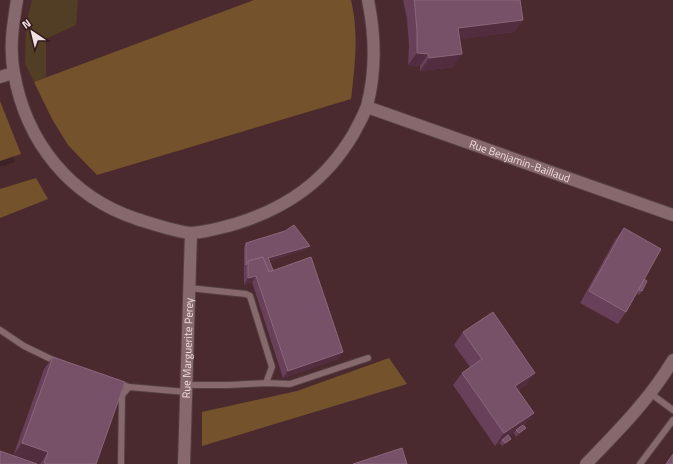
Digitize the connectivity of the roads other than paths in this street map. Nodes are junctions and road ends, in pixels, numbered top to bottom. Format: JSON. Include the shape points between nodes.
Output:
{"nodes":[{"id":1,"x":17,"y":0,"type":"edge"},
{"id":2,"x":368,"y":0,"type":"edge"},
{"id":3,"x":13,"y":73,"type":"junction"},
{"id":4,"x":0,"y":77,"type":"edge"},
{"id":5,"x":367,"y":107,"type":"junction"},
{"id":6,"x":673,"y":216,"type":"edge"},
{"id":7,"x":191,"y":233,"type":"junction"},
{"id":8,"x":189,"y":288,"type":"junction"},
{"id":9,"x":0,"y":330,"type":"edge"},
{"id":10,"x":368,"y":358,"type":"dead end"},
{"id":11,"x":673,"y":360,"type":"edge"},
{"id":12,"x":62,"y":364,"type":"edge"},
{"id":13,"x":109,"y":381,"type":"edge"},
{"id":14,"x":266,"y":383,"type":"junction"},
{"id":15,"x":129,"y":387,"type":"junction"},
{"id":16,"x":186,"y":388,"type":"junction"},
{"id":17,"x":650,"y":393,"type":"junction"},
{"id":18,"x":673,"y":410,"type":"edge"},
{"id":19,"x":673,"y":420,"type":"edge"},
{"id":20,"x":121,"y":464,"type":"edge"},
{"id":21,"x":184,"y":464,"type":"edge"},
{"id":22,"x":586,"y":464,"type":"edge"},
{"id":23,"x":640,"y":464,"type":"edge"}],
"edges":[{"from":1,"to":3,"type":"street","via":[[12,34]]},
{"from":2,"to":5,"type":"street","via":[[374,38]]},
{"from":3,"to":4,"type":"street"},
{"from":3,"to":7,"type":"street","via":[[34,133],[52,161],[80,190],[127,216]]},
{"from":5,"to":6,"type":"street","name":"Rue Benjamin-Baillaud"},
{"from":5,"to":7,"type":"street","via":[[338,158],[312,185],[292,200],[247,220],[222,228]]},
{"from":7,"to":8,"type":"street","name":"Rue Marguerite Perey"},
{"from":8,"to":14,"type":"lane","via":[[250,296],[272,367]]},
{"from":8,"to":16,"type":"street","name":"Rue Marguerite Perey"},
{"from":9,"to":12,"type":"lane","via":[[24,346]]},
{"from":10,"to":14,"type":"lane","via":[[290,384]]},
{"from":11,"to":17,"type":"street"},
{"from":13,"to":15,"type":"lane"},
{"from":14,"to":16,"type":"lane"},
{"from":15,"to":16,"type":"lane"},
{"from":15,"to":20,"type":"lane","via":[[122,395]]},
{"from":16,"to":21,"type":"street","name":"Rue Marguerite Perey"},
{"from":17,"to":18,"type":"lane"},
{"from":17,"to":22,"type":"street","via":[[627,422]]},
{"from":19,"to":23,"type":"lane"}]}
